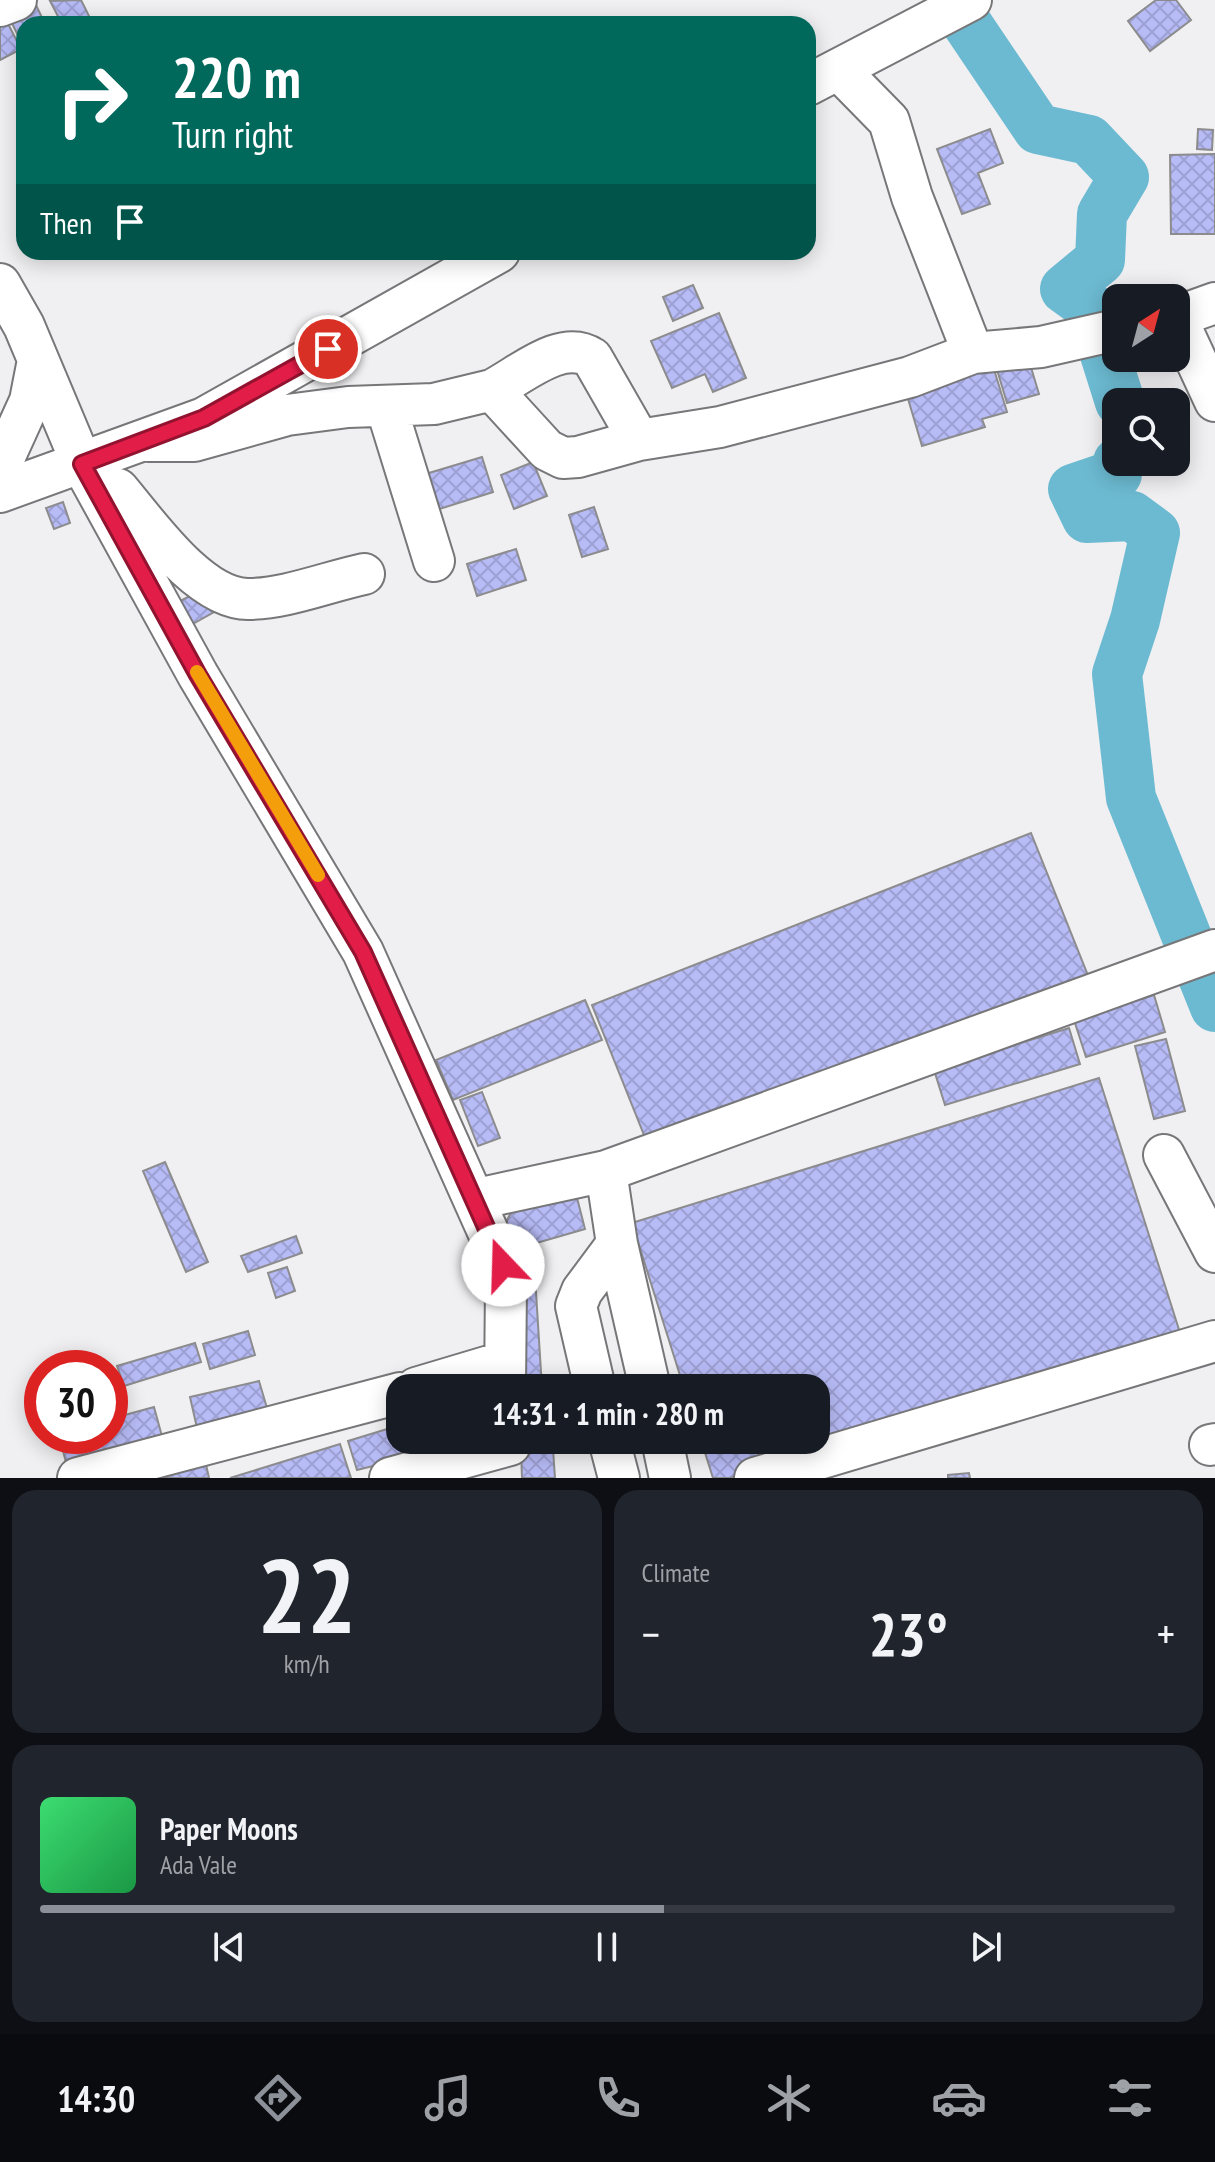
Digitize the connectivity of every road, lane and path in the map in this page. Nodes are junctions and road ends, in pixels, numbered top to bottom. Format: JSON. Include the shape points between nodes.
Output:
{"nodes":[{"id":1,"x":16,"y":0,"type":"edge"},
{"id":2,"x":971,"y":0,"type":"edge"},
{"id":3,"x":0,"y":6,"type":"edge"},
{"id":4,"x":823,"y":78,"type":"edge"},
{"id":5,"x":485,"y":260,"type":"edge"},
{"id":6,"x":0,"y":284,"type":"edge"},
{"id":7,"x":1215,"y":303,"type":"edge"},
{"id":8,"x":1190,"y":312,"type":"edge"},
{"id":9,"x":1102,"y":332,"type":"edge"},
{"id":10,"x":1190,"y":347,"type":"edge"},
{"id":11,"x":973,"y":353,"type":"junction"},
{"id":12,"x":38,"y":360,"type":"junction"},
{"id":13,"x":492,"y":390,"type":"junction"},
{"id":14,"x":1215,"y":401,"type":"edge"},
{"id":15,"x":386,"y":406,"type":"junction"},
{"id":16,"x":639,"y":440,"type":"junction"},
{"id":17,"x":148,"y":441,"type":"junction"},
{"id":18,"x":90,"y":461,"type":"junction"},
{"id":19,"x":0,"y":467,"type":"edge"},
{"id":20,"x":0,"y":492,"type":"edge"},
{"id":21,"x":434,"y":561,"type":"dead end"},
{"id":22,"x":364,"y":574,"type":"dead end"},
{"id":23,"x":1215,"y":950,"type":"edge"},
{"id":24,"x":1164,"y":1155,"type":"dead end"},
{"id":25,"x":606,"y":1171,"type":"junction"},
{"id":26,"x":477,"y":1199,"type":"junction"},
{"id":27,"x":617,"y":1244,"type":"junction"},
{"id":28,"x":1215,"y":1252,"type":"edge"},
{"id":29,"x":1215,"y":1341,"type":"edge"},
{"id":30,"x":504,"y":1374,"type":"edge"},
{"id":31,"x":592,"y":1374,"type":"edge"},
{"id":32,"x":647,"y":1374,"type":"edge"},
{"id":33,"x":386,"y":1397,"type":"edge"},
{"id":34,"x":510,"y":1454,"type":"edge"},
{"id":35,"x":613,"y":1454,"type":"edge"},
{"id":36,"x":665,"y":1454,"type":"edge"},
{"id":37,"x":78,"y":1478,"type":"edge"},
{"id":38,"x":390,"y":1478,"type":"edge"},
{"id":39,"x":619,"y":1478,"type":"edge"},
{"id":40,"x":670,"y":1478,"type":"edge"},
{"id":41,"x":755,"y":1478,"type":"edge"}],
"edges":[{"from":1,"to":3,"type":"street"},
{"from":2,"to":4,"type":"street"},
{"from":4,"to":11,"type":"street","via":[[889,121],[912,197]]},
{"from":5,"to":17,"type":"street","via":[[204,418]]},
{"from":6,"to":12,"type":"street"},
{"from":7,"to":8,"type":"street"},
{"from":9,"to":11,"type":"street","via":[[1041,347]]},
{"from":10,"to":14,"type":"street"},
{"from":11,"to":16,"type":"street","via":[[910,377],[720,427]]},
{"from":12,"to":18,"type":"street"},
{"from":12,"to":19,"type":"street","via":[[30,401]]},
{"from":13,"to":15,"type":"street","via":[[434,404]]},
{"from":13,"to":16,"type":"street","via":[[547,450],[563,458]]},
{"from":13,"to":16,"type":"street","via":[[565,350],[581,350],[592,358]]},
{"from":15,"to":17,"type":"street","via":[[287,415],[194,441]]},
{"from":15,"to":21,"type":"street"},
{"from":17,"to":18,"type":"street"},
{"from":18,"to":20,"type":"street"},
{"from":18,"to":22,"type":"street","via":[[179,559],[232,597],[260,597]]},
{"from":18,"to":26,"type":"street","via":[[198,675],[363,952]]},
{"from":23,"to":25,"type":"street"},
{"from":24,"to":28,"type":"street"},
{"from":25,"to":26,"type":"street"},
{"from":25,"to":27,"type":"street"},
{"from":26,"to":30,"type":"street","via":[[499,1251],[506,1284]]},
{"from":27,"to":31,"type":"street","via":[[576,1306]]},
{"from":27,"to":32,"type":"street"},
{"from":29,"to":41,"type":"street"},
{"from":33,"to":37,"type":"street"},
{"from":34,"to":38,"type":"street"},
{"from":35,"to":39,"type":"street"},
{"from":36,"to":40,"type":"street"}]}
